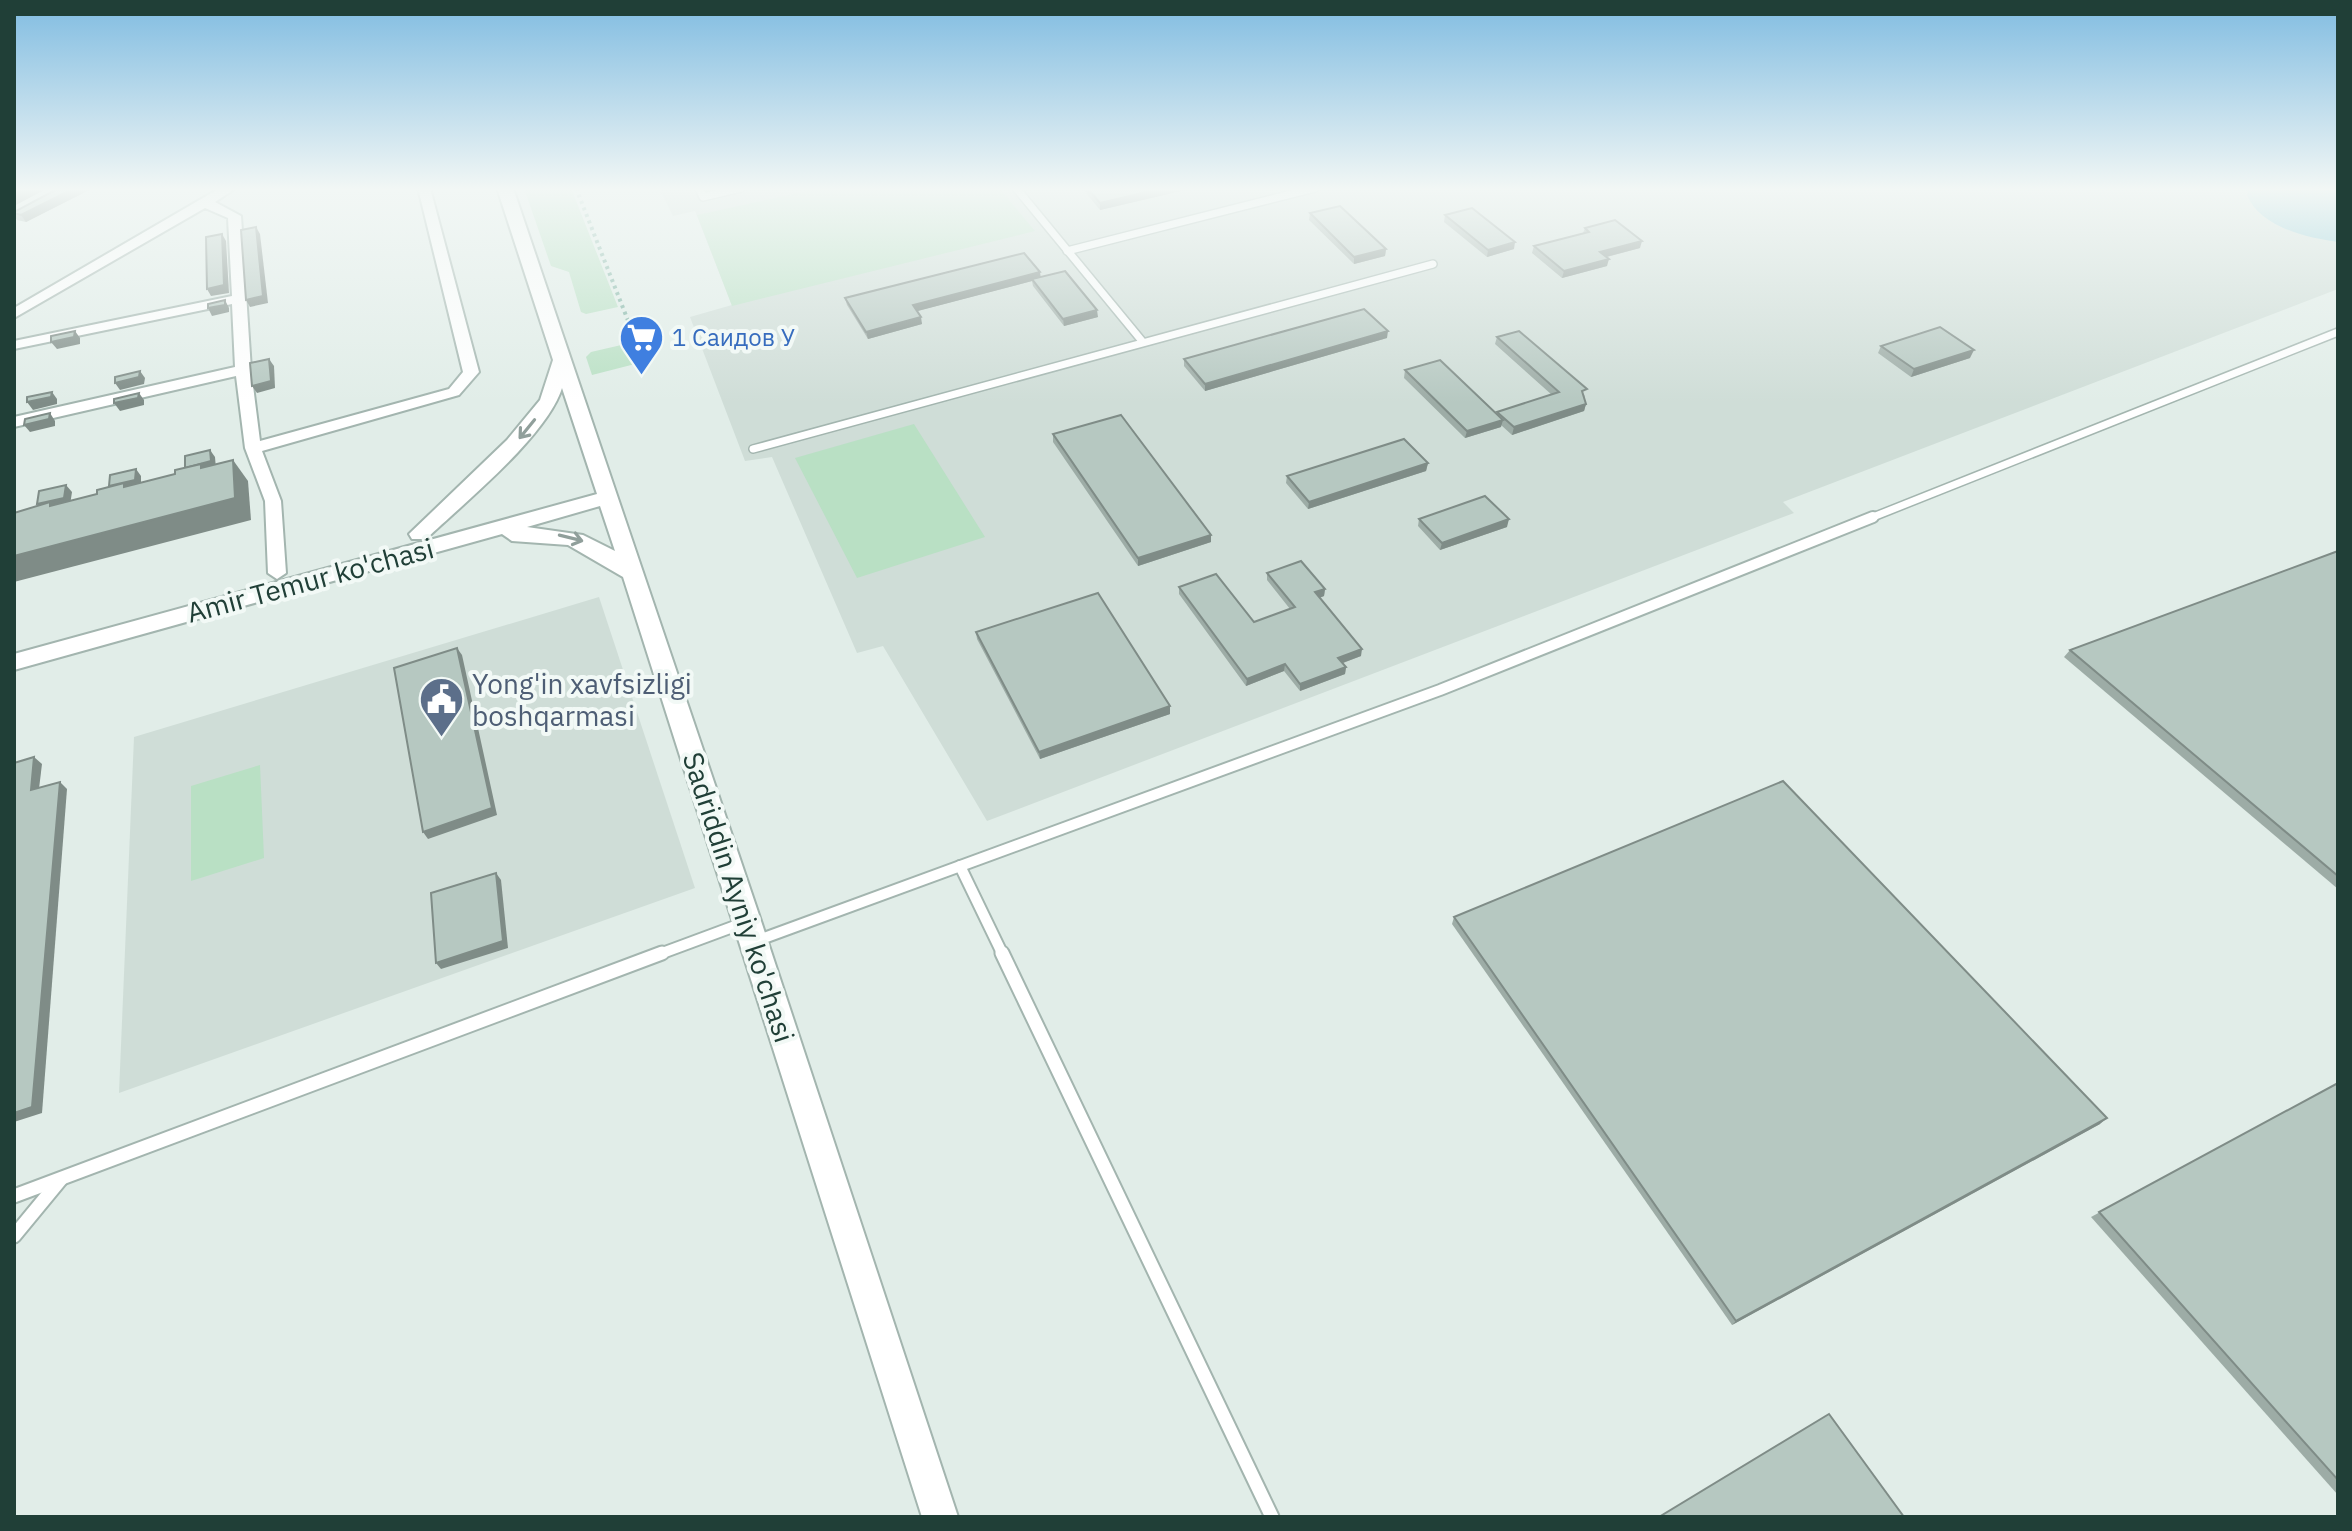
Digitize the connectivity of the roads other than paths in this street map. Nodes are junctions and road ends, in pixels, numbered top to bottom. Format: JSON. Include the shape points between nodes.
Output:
{"nodes":[{"id":1,"x":106,"y":259,"type":"edge"},
{"id":2,"x":237,"y":259,"type":"edge"},
{"id":3,"x":442,"y":259,"type":"edge"},
{"id":4,"x":529,"y":259,"type":"edge"},
{"id":5,"x":1074,"y":259,"type":"edge"},
{"id":6,"x":1433,"y":264,"type":"dead end"},
{"id":7,"x":240,"y":298,"type":"junction"},
{"id":8,"x":15,"y":311,"type":"edge"},
{"id":9,"x":2338,"y":332,"type":"edge"},
{"id":10,"x":1142,"y":341,"type":"junction"},
{"id":11,"x":14,"y":345,"type":"edge"},
{"id":12,"x":562,"y":360,"type":"junction"},
{"id":13,"x":243,"y":370,"type":"junction"},
{"id":14,"x":14,"y":422,"type":"edge"},
{"id":15,"x":253,"y":448,"type":"junction"},
{"id":16,"x":753,"y":449,"type":"dead end"},
{"id":17,"x":605,"y":492,"type":"junction"},
{"id":18,"x":419,"y":534,"type":"junction"},
{"id":19,"x":466,"y":538,"type":"junction"},
{"id":20,"x":631,"y":572,"type":"junction"},
{"id":21,"x":277,"y":573,"type":"junction"},
{"id":22,"x":14,"y":645,"type":"edge"},
{"id":23,"x":14,"y":662,"type":"edge"},
{"id":24,"x":960,"y":866,"type":"junction"},
{"id":25,"x":751,"y":931,"type":"junction"},
{"id":26,"x":62,"y":1178,"type":"junction"},
{"id":27,"x":14,"y":1196,"type":"edge"},
{"id":28,"x":14,"y":1236,"type":"edge"},
{"id":29,"x":940,"y":1517,"type":"edge"},
{"id":30,"x":1272,"y":1517,"type":"edge"}],
"edges":[{"from":1,"to":8,"type":"street"},
{"from":2,"to":7,"type":"street"},
{"from":3,"to":15,"type":"street","via":[[471,372],[466,382],[454,392]]},
{"from":4,"to":12,"type":"street","name":"Sadriddin Ayniy ko'chasi"},
{"from":5,"to":10,"type":"lane"},
{"from":6,"to":10,"type":"lane"},
{"from":7,"to":11,"type":"street"},
{"from":7,"to":13,"type":"street"},
{"from":9,"to":24,"type":"lane","via":[[1440,690]]},
{"from":10,"to":16,"type":"lane"},
{"from":12,"to":17,"type":"street","name":"Sadriddin Ayniy ko'chasi"},
{"from":12,"to":18,"type":"street","one_way":true,"via":[[549,401],[514,444]]},
{"from":13,"to":14,"type":"street"},
{"from":13,"to":15,"type":"street"},
{"from":15,"to":21,"type":"street","via":[[251,468],[273,501]]},
{"from":17,"to":18,"type":"street","name":"Amir Temur ko'chasi"},
{"from":17,"to":19,"type":"street","name":"Amir Temur ko'chasi"},
{"from":17,"to":20,"type":"street","name":"Sadriddin Ayniy ko'chasi"},
{"from":18,"to":21,"type":"street","name":"Amir Temur ko'chasi"},
{"from":19,"to":20,"type":"street","one_way":true,"via":[[520,533],[573,537],[596,546]]},
{"from":19,"to":23,"type":"street","name":"Amir Temur ko'chasi"},
{"from":20,"to":25,"type":"street","name":"Sadriddin Ayniy ko'chasi"},
{"from":21,"to":22,"type":"street","name":"Amir Temur ko'chasi"},
{"from":24,"to":25,"type":"lane"},
{"from":24,"to":30,"type":"lane"},
{"from":25,"to":26,"type":"lane"},
{"from":25,"to":29,"type":"street","name":"Sadriddin Ayniy ko'chasi"},
{"from":26,"to":27,"type":"lane"},
{"from":26,"to":28,"type":"lane"}]}
